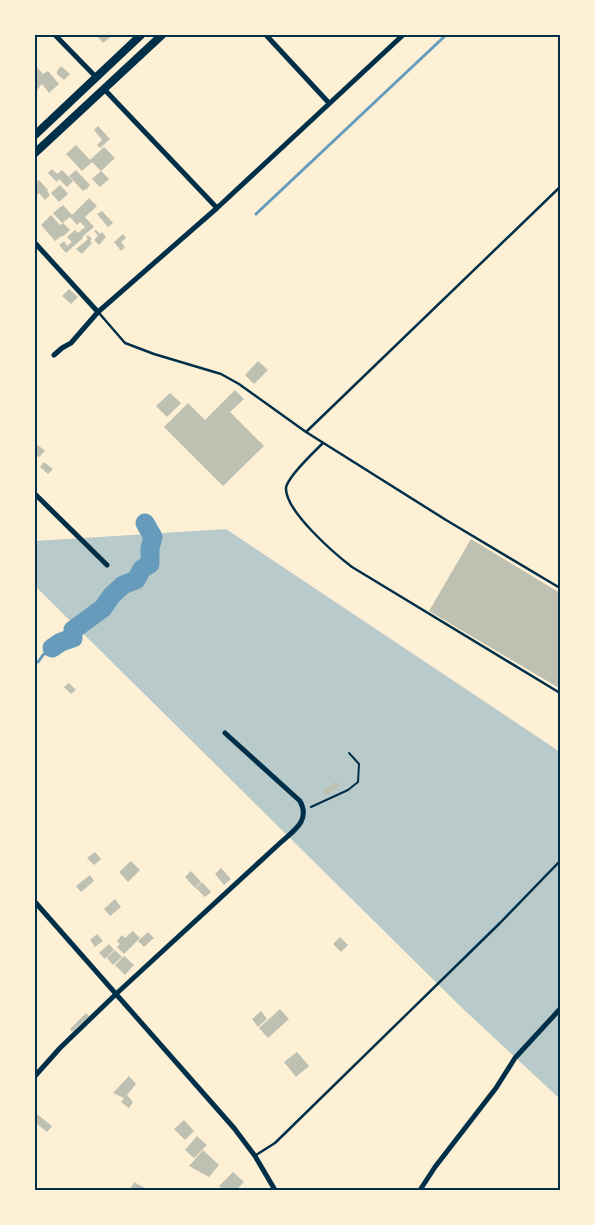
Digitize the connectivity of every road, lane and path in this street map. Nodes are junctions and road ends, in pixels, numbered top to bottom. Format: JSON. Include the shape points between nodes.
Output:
{"nodes":[{"id":1,"x":55,"y":35,"type":"edge"},
{"id":2,"x":141,"y":35,"type":"edge"},
{"id":3,"x":162,"y":35,"type":"edge"},
{"id":4,"x":266,"y":35,"type":"edge"},
{"id":5,"x":403,"y":35,"type":"edge"},
{"id":6,"x":96,"y":77,"type":"junction"},
{"id":7,"x":104,"y":89,"type":"junction"},
{"id":8,"x":329,"y":103,"type":"junction"},
{"id":9,"x":35,"y":135,"type":"edge"},
{"id":10,"x":35,"y":153,"type":"edge"},
{"id":11,"x":560,"y":187,"type":"edge"},
{"id":12,"x":217,"y":208,"type":"junction"},
{"id":13,"x":35,"y":243,"type":"edge"},
{"id":14,"x":98,"y":312,"type":"junction"},
{"id":15,"x":54,"y":355,"type":"dead end"},
{"id":16,"x":306,"y":432,"type":"junction"},
{"id":17,"x":323,"y":443,"type":"junction"},
{"id":18,"x":35,"y":494,"type":"edge"},
{"id":19,"x":106,"y":565,"type":"dead end"},
{"id":20,"x":560,"y":588,"type":"edge"},
{"id":21,"x":560,"y":693,"type":"edge"},
{"id":22,"x":225,"y":733,"type":"dead end"},
{"id":23,"x":349,"y":753,"type":"dead end"},
{"id":24,"x":304,"y":810,"type":"junction"},
{"id":25,"x":560,"y":861,"type":"edge"},
{"id":26,"x":35,"y":902,"type":"edge"},
{"id":27,"x":116,"y":994,"type":"junction"},
{"id":28,"x":560,"y":1009,"type":"edge"},
{"id":29,"x":35,"y":1076,"type":"edge"},
{"id":30,"x":255,"y":1156,"type":"junction"},
{"id":31,"x":275,"y":1190,"type":"edge"},
{"id":32,"x":420,"y":1190,"type":"edge"}],
"edges":[{"from":1,"to":6,"type":"street"},
{"from":2,"to":6,"type":"main road"},
{"from":3,"to":7,"type":"main road"},
{"from":4,"to":8,"type":"street"},
{"from":5,"to":8,"type":"street"},
{"from":6,"to":9,"type":"main road"},
{"from":7,"to":10,"type":"main road"},
{"from":7,"to":12,"type":"street"},
{"from":8,"to":12,"type":"street"},
{"from":11,"to":16,"type":"lane"},
{"from":12,"to":14,"type":"street"},
{"from":13,"to":14,"type":"street"},
{"from":14,"to":15,"type":"street","via":[[71,342]]},
{"from":14,"to":16,"type":"lane","via":[[125,343],[221,374]]},
{"from":16,"to":17,"type":"lane"},
{"from":17,"to":20,"type":"lane"},
{"from":17,"to":21,"type":"lane","via":[[289,479],[286,488],[303,523],[352,567]]},
{"from":18,"to":19,"type":"street"},
{"from":22,"to":24,"type":"street","via":[[300,801]]},
{"from":23,"to":24,"type":"path","via":[[359,764],[358,782]]},
{"from":24,"to":27,"type":"street","via":[[302,822]]},
{"from":25,"to":30,"type":"lane","via":[[275,1143]]},
{"from":26,"to":27,"type":"street"},
{"from":27,"to":29,"type":"street"},
{"from":27,"to":30,"type":"street"},
{"from":28,"to":32,"type":"street","via":[[515,1058]]},
{"from":30,"to":31,"type":"street"}]}
